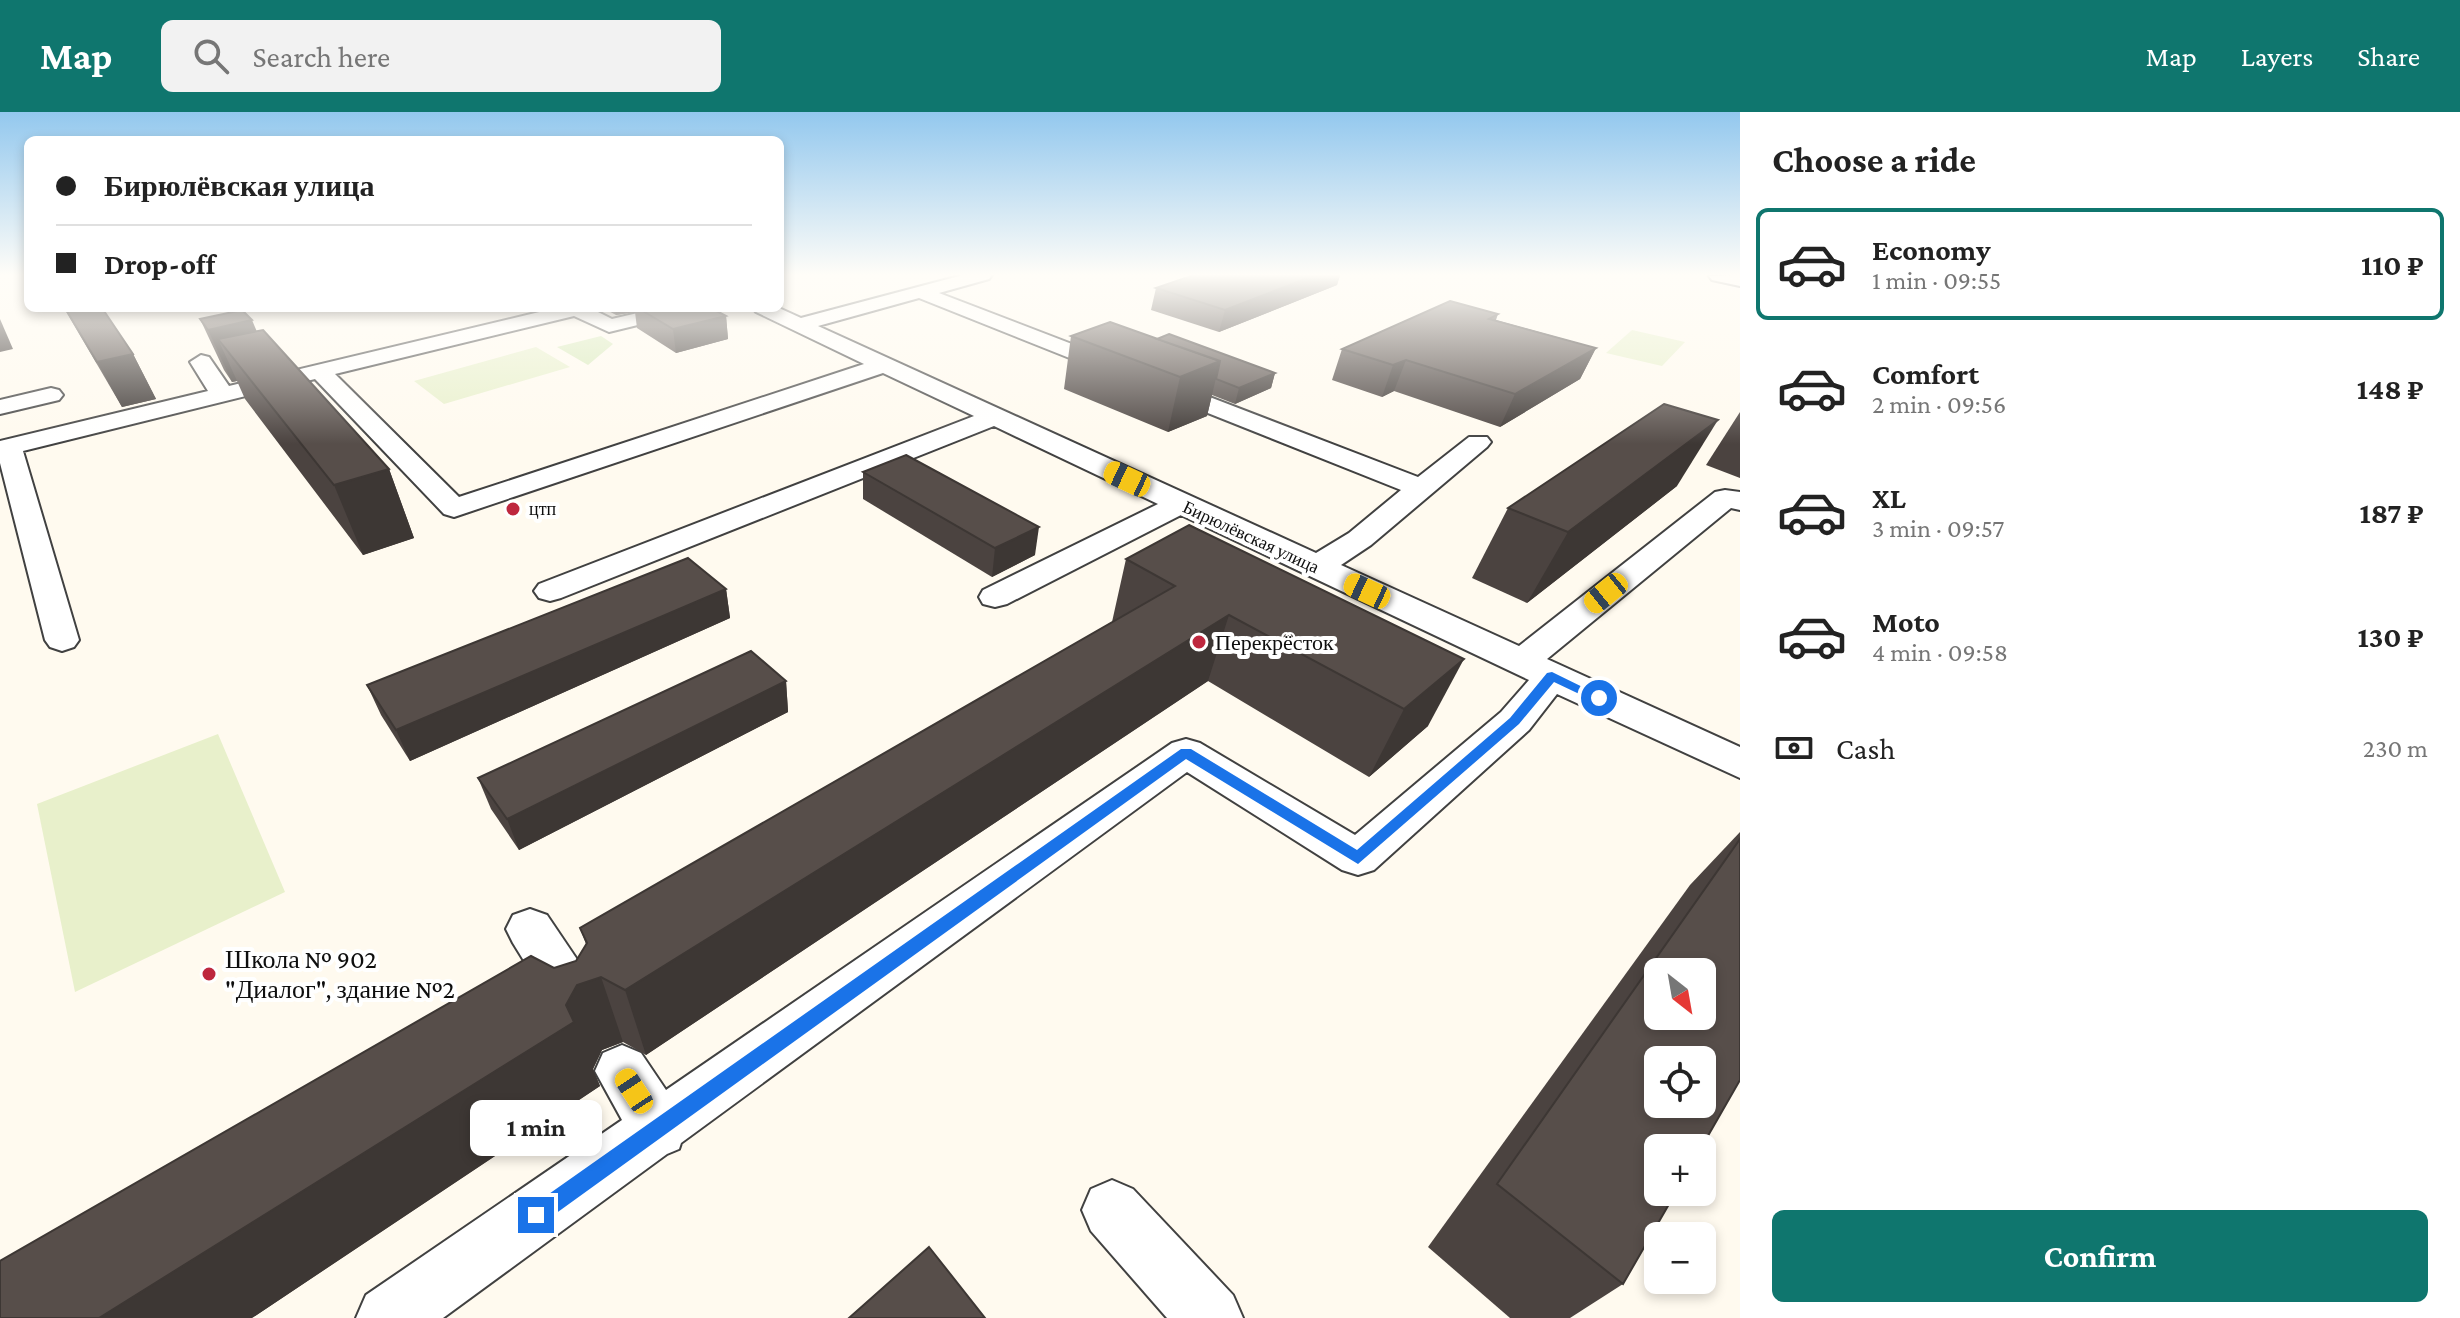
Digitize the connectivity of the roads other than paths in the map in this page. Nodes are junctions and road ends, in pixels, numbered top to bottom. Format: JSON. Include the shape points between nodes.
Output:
{"nodes":[{"id":1,"x":486,"y":331,"type":"edge"},
{"id":2,"x":812,"y":331,"type":"edge"},
{"id":3,"x":1020,"y":331,"type":"edge"},
{"id":4,"x":201,"y":362,"type":"dead end"},
{"id":5,"x":883,"y":365,"type":"junction"},
{"id":6,"x":320,"y":372,"type":"junction"},
{"id":7,"x":222,"y":394,"type":"junction"},
{"id":8,"x":51,"y":395,"type":"dead end"},
{"id":9,"x":0,"y":407,"type":"edge"},
{"id":10,"x":994,"y":417,"type":"junction"},
{"id":11,"x":1478,"y":442,"type":"dead end"},
{"id":12,"x":4,"y":448,"type":"edge"},
{"id":13,"x":1421,"y":488,"type":"junction"},
{"id":14,"x":1740,"y":501,"type":"edge"},
{"id":15,"x":1180,"y":504,"type":"junction"},
{"id":16,"x":1316,"y":567,"type":"junction"},
{"id":17,"x":550,"y":591,"type":"dead end"},
{"id":18,"x":995,"y":597,"type":"dead end"},
{"id":19,"x":62,"y":640,"type":"dead end"},
{"id":20,"x":1537,"y":669,"type":"junction"},
{"id":21,"x":1740,"y":764,"type":"edge"},
{"id":22,"x":530,"y":929,"type":"dead end"},
{"id":23,"x":581,"y":1008,"type":"edge"},
{"id":24,"x":622,"y":1071,"type":"dead end"},
{"id":25,"x":659,"y":1129,"type":"junction"},
{"id":26,"x":1112,"y":1210,"type":"dead end"},
{"id":27,"x":389,"y":1318,"type":"edge"},
{"id":28,"x":1210,"y":1318,"type":"edge"}],
"edges":[{"from":1,"to":6,"type":"street"},
{"from":2,"to":5,"type":"street","name":"Бирюлёвская улица"},
{"from":3,"to":13,"type":"street"},
{"from":4,"to":7,"type":"street"},
{"from":5,"to":6,"type":"street","via":[[454,508]]},
{"from":5,"to":10,"type":"street","name":"Бирюлёвская улица"},
{"from":6,"to":7,"type":"street"},
{"from":7,"to":12,"type":"street"},
{"from":8,"to":9,"type":"street"},
{"from":10,"to":15,"type":"street","name":"Бирюлёвская улица"},
{"from":10,"to":17,"type":"street"},
{"from":11,"to":13,"type":"street"},
{"from":12,"to":19,"type":"street"},
{"from":13,"to":16,"type":"street","via":[[1360,539]]},
{"from":14,"to":20,"type":"street","via":[[1725,498]]},
{"from":15,"to":16,"type":"street","name":"Бирюлёвская улица"},
{"from":15,"to":18,"type":"street"},
{"from":16,"to":20,"type":"street","name":"Бирюлёвская улица"},
{"from":20,"to":21,"type":"street","name":"Бирюлёвская улица"},
{"from":20,"to":25,"type":"street","via":[[1515,721],[1358,858],[1186,753]]},
{"from":22,"to":23,"type":"street"},
{"from":24,"to":25,"type":"street"},
{"from":25,"to":27,"type":"street"},
{"from":26,"to":28,"type":"street"}]}
